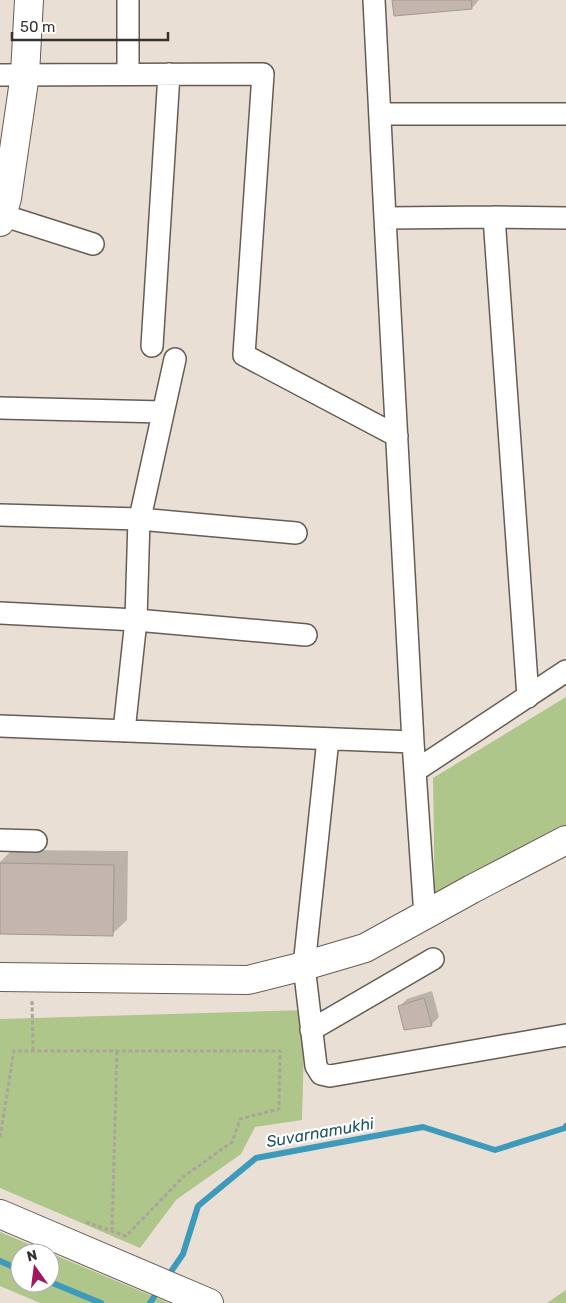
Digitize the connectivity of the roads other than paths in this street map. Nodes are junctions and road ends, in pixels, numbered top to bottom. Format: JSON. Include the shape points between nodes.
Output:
{"nodes":[{"id":1,"x":29,"y":0,"type":"edge"},
{"id":2,"x":128,"y":0,"type":"edge"},
{"id":3,"x":374,"y":0,"type":"edge"},
{"id":4,"x":13,"y":74,"type":"edge"},
{"id":5,"x":128,"y":74,"type":"junction"},
{"id":6,"x":169,"y":74,"type":"junction"},
{"id":7,"x":380,"y":114,"type":"junction"},
{"id":8,"x":566,"y":114,"type":"edge"},
{"id":9,"x":2,"y":208,"type":"edge"},
{"id":10,"x":494,"y":217,"type":"junction"},
{"id":11,"x":386,"y":218,"type":"junction"},
{"id":12,"x":566,"y":218,"type":"edge"},
{"id":13,"x":93,"y":244,"type":"dead end"},
{"id":14,"x":152,"y":346,"type":"dead end"},
{"id":15,"x":175,"y":359,"type":"dead end"},
{"id":16,"x":0,"y":408,"type":"edge"},
{"id":17,"x":163,"y":412,"type":"junction"},
{"id":18,"x":397,"y":436,"type":"junction"},
{"id":19,"x":0,"y":515,"type":"edge"},
{"id":20,"x":139,"y":519,"type":"junction"},
{"id":21,"x":296,"y":533,"type":"dead end"},
{"id":22,"x":0,"y":613,"type":"edge"},
{"id":23,"x":136,"y":620,"type":"junction"},
{"id":24,"x":306,"y":635,"type":"dead end"},
{"id":25,"x":566,"y":672,"type":"edge"},
{"id":26,"x":528,"y":697,"type":"junction"},
{"id":27,"x":0,"y":726,"type":"edge"},
{"id":28,"x":124,"y":731,"type":"junction"},
{"id":29,"x":328,"y":739,"type":"junction"},
{"id":30,"x":413,"y":742,"type":"junction"},
{"id":31,"x":415,"y":771,"type":"junction"},
{"id":32,"x":0,"y":840,"type":"edge"},
{"id":33,"x":566,"y":840,"type":"edge"},
{"id":34,"x":36,"y":841,"type":"dead end"},
{"id":35,"x":425,"y":916,"type":"junction"},
{"id":36,"x":434,"y":959,"type":"dead end"},
{"id":37,"x":304,"y":966,"type":"junction"},
{"id":38,"x":0,"y":977,"type":"edge"},
{"id":39,"x":311,"y":1030,"type":"junction"},
{"id":40,"x":566,"y":1035,"type":"edge"},
{"id":41,"x":0,"y":1214,"type":"edge"},
{"id":42,"x":209,"y":1303,"type":"edge"}],
"edges":[{"from":1,"to":4,"type":"street"},
{"from":2,"to":5,"type":"street"},
{"from":3,"to":7,"type":"street"},
{"from":4,"to":5,"type":"street"},
{"from":4,"to":9,"type":"street"},
{"from":5,"to":6,"type":"street"},
{"from":6,"to":14,"type":"street"},
{"from":6,"to":18,"type":"street","via":[[263,74],[244,355]]},
{"from":7,"to":8,"type":"street"},
{"from":7,"to":11,"type":"street"},
{"from":9,"to":13,"type":"street"},
{"from":10,"to":11,"type":"street"},
{"from":10,"to":12,"type":"street"},
{"from":10,"to":26,"type":"street"},
{"from":11,"to":18,"type":"street"},
{"from":15,"to":17,"type":"street"},
{"from":16,"to":17,"type":"street"},
{"from":17,"to":20,"type":"street"},
{"from":18,"to":30,"type":"street"},
{"from":19,"to":20,"type":"street"},
{"from":20,"to":21,"type":"street"},
{"from":20,"to":23,"type":"street"},
{"from":22,"to":23,"type":"street"},
{"from":23,"to":24,"type":"street"},
{"from":23,"to":28,"type":"street"},
{"from":25,"to":26,"type":"street"},
{"from":26,"to":31,"type":"street"},
{"from":27,"to":28,"type":"street"},
{"from":28,"to":29,"type":"street"},
{"from":29,"to":30,"type":"street"},
{"from":29,"to":37,"type":"street"},
{"from":30,"to":31,"type":"street"},
{"from":31,"to":35,"type":"street"},
{"from":32,"to":34,"type":"street"},
{"from":33,"to":35,"type":"street"},
{"from":35,"to":37,"type":"street","via":[[365,948]]},
{"from":36,"to":39,"type":"street"},
{"from":37,"to":38,"type":"street","via":[[248,980]]},
{"from":37,"to":39,"type":"street"},
{"from":39,"to":40,"type":"street","via":[[316,1066],[321,1074],[330,1076]]},
{"from":41,"to":42,"type":"street"}]}
